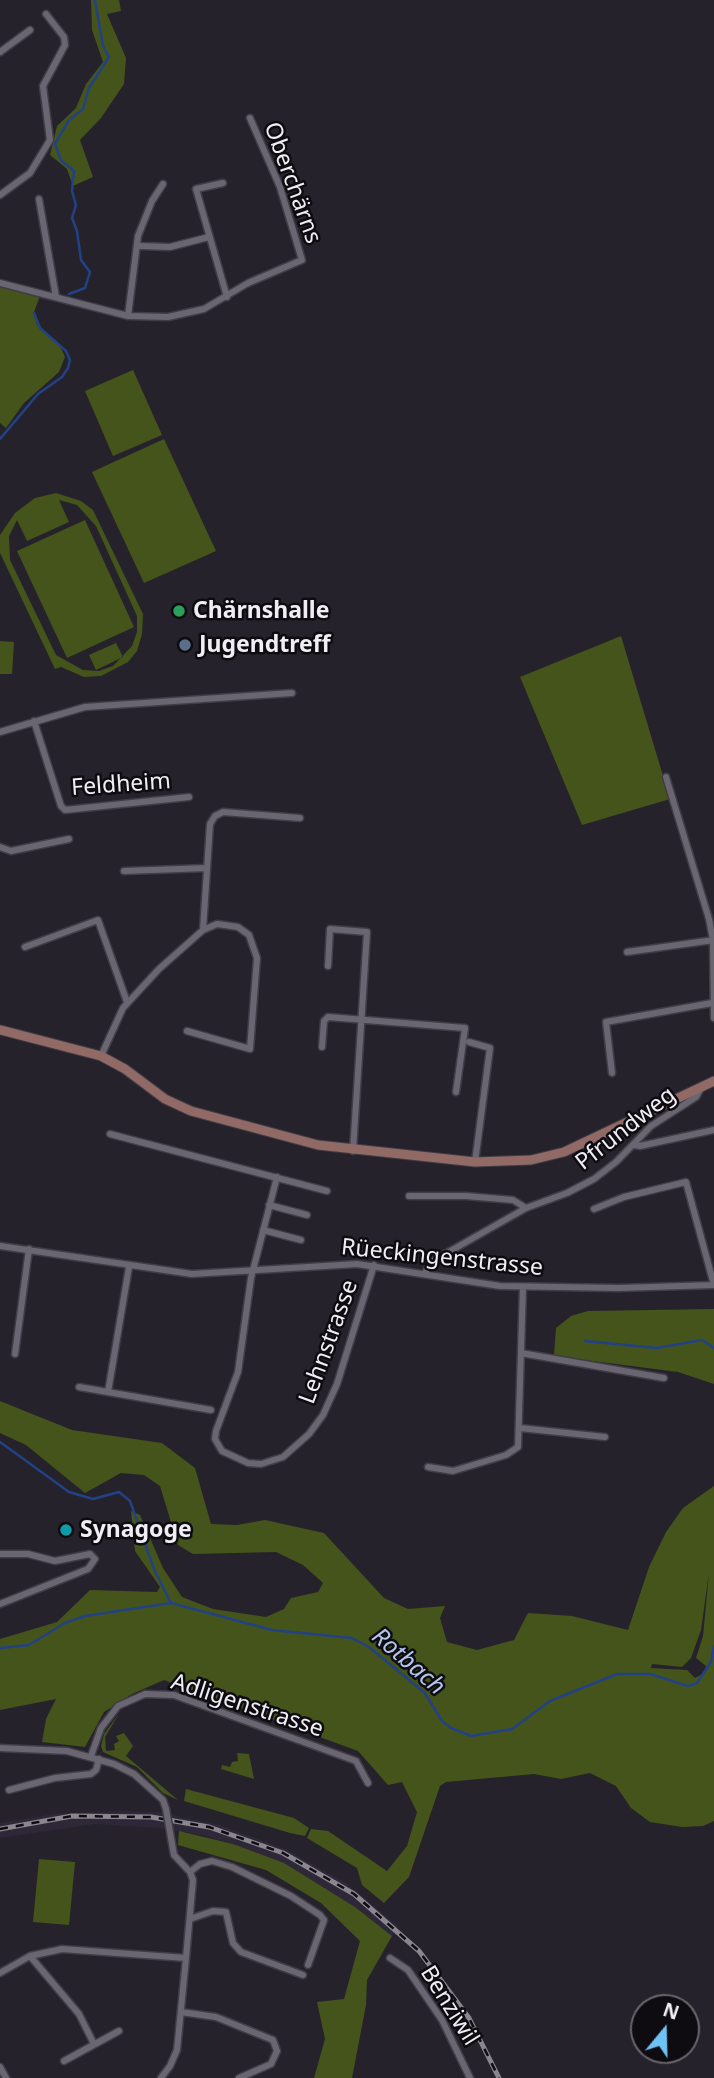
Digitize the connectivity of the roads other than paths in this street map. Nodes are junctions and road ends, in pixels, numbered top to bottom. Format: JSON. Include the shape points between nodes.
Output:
{"nodes":[{"id":1,"x":46,"y":14,"type":"dead end"},
{"id":2,"x":30,"y":30,"type":"dead end"},
{"id":3,"x":0,"y":52,"type":"edge"},
{"id":4,"x":250,"y":118,"type":"dead end"},
{"id":5,"x":223,"y":183,"type":"dead end"},
{"id":6,"x":163,"y":184,"type":"dead end"},
{"id":7,"x":0,"y":195,"type":"edge"},
{"id":8,"x":40,"y":199,"type":"dead end"},
{"id":9,"x":209,"y":237,"type":"junction"},
{"id":10,"x":141,"y":246,"type":"dead end"},
{"id":11,"x":0,"y":283,"type":"edge"},
{"id":12,"x":56,"y":297,"type":"junction"},
{"id":13,"x":227,"y":297,"type":"junction"},
{"id":14,"x":128,"y":316,"type":"junction"},
{"id":15,"x":292,"y":693,"type":"dead end"},
{"id":16,"x":34,"y":721,"type":"junction"},
{"id":17,"x":0,"y":732,"type":"edge"},
{"id":18,"x":666,"y":778,"type":"dead end"},
{"id":19,"x":189,"y":797,"type":"dead end"},
{"id":20,"x":300,"y":818,"type":"dead end"},
{"id":21,"x":69,"y":839,"type":"dead end"},
{"id":22,"x":0,"y":847,"type":"edge"},
{"id":23,"x":207,"y":868,"type":"junction"},
{"id":24,"x":124,"y":871,"type":"dead end"},
{"id":25,"x":203,"y":930,"type":"junction"},
{"id":26,"x":714,"y":940,"type":"edge"},
{"id":27,"x":25,"y":947,"type":"dead end"},
{"id":28,"x":627,"y":952,"type":"dead end"},
{"id":29,"x":328,"y":966,"type":"dead end"},
{"id":30,"x":127,"y":1002,"type":"junction"},
{"id":31,"x":712,"y":1003,"type":"edge"},
{"id":32,"x":714,"y":1018,"type":"edge"},
{"id":33,"x":359,"y":1019,"type":"junction"},
{"id":34,"x":187,"y":1031,"type":"dead end"},
{"id":35,"x":0,"y":1032,"type":"edge"},
{"id":36,"x":469,"y":1042,"type":"dead end"},
{"id":37,"x":322,"y":1047,"type":"dead end"},
{"id":38,"x":101,"y":1056,"type":"junction"},
{"id":39,"x":612,"y":1073,"type":"dead end"},
{"id":40,"x":714,"y":1082,"type":"edge"},
{"id":41,"x":702,"y":1086,"type":"junction"},
{"id":42,"x":456,"y":1092,"type":"dead end"},
{"id":43,"x":714,"y":1130,"type":"edge"},
{"id":44,"x":110,"y":1133,"type":"dead end"},
{"id":45,"x":634,"y":1144,"type":"junction"},
{"id":46,"x":353,"y":1151,"type":"junction"},
{"id":47,"x":475,"y":1162,"type":"junction"},
{"id":48,"x":277,"y":1177,"type":"junction"},
{"id":49,"x":327,"y":1191,"type":"dead end"},
{"id":50,"x":409,"y":1196,"type":"dead end"},
{"id":51,"x":270,"y":1205,"type":"junction"},
{"id":52,"x":526,"y":1208,"type":"junction"},
{"id":53,"x":594,"y":1209,"type":"dead end"},
{"id":54,"x":307,"y":1215,"type":"dead end"},
{"id":55,"x":263,"y":1230,"type":"junction"},
{"id":56,"x":300,"y":1240,"type":"dead end"},
{"id":57,"x":0,"y":1246,"type":"edge"},
{"id":58,"x":29,"y":1249,"type":"junction"},
{"id":59,"x":374,"y":1265,"type":"junction"},
{"id":60,"x":129,"y":1267,"type":"junction"},
{"id":61,"x":253,"y":1271,"type":"junction"},
{"id":62,"x":425,"y":1273,"type":"junction"},
{"id":63,"x":714,"y":1285,"type":"edge"},
{"id":64,"x":523,"y":1287,"type":"junction"},
{"id":65,"x":15,"y":1353,"type":"dead end"},
{"id":66,"x":521,"y":1353,"type":"junction"},
{"id":67,"x":664,"y":1378,"type":"dead end"},
{"id":68,"x":79,"y":1387,"type":"dead end"},
{"id":69,"x":108,"y":1392,"type":"junction"},
{"id":70,"x":212,"y":1410,"type":"dead end"},
{"id":71,"x":520,"y":1428,"type":"junction"},
{"id":72,"x":605,"y":1437,"type":"dead end"},
{"id":73,"x":428,"y":1467,"type":"dead end"},
{"id":74,"x":0,"y":1554,"type":"edge"},
{"id":75,"x":0,"y":1604,"type":"edge"},
{"id":76,"x":0,"y":1748,"type":"edge"},
{"id":77,"x":91,"y":1756,"type":"junction"},
{"id":78,"x":99,"y":1759,"type":"junction"},
{"id":79,"x":368,"y":1783,"type":"dead end"},
{"id":80,"x":9,"y":1790,"type":"dead end"},
{"id":81,"x":190,"y":1872,"type":"junction"},
{"id":82,"x":190,"y":1919,"type":"junction"},
{"id":83,"x":30,"y":1956,"type":"junction"},
{"id":84,"x":186,"y":1958,"type":"junction"},
{"id":85,"x":390,"y":1958,"type":"dead end"},
{"id":86,"x":308,"y":1965,"type":"dead end"},
{"id":87,"x":0,"y":1973,"type":"edge"},
{"id":88,"x":303,"y":1975,"type":"dead end"},
{"id":89,"x":181,"y":2012,"type":"junction"},
{"id":90,"x":119,"y":2031,"type":"dead end"},
{"id":91,"x":94,"y":2044,"type":"junction"},
{"id":92,"x":64,"y":2061,"type":"dead end"},
{"id":93,"x":0,"y":2067,"type":"edge"},
{"id":94,"x":6,"y":2078,"type":"edge"},
{"id":95,"x":160,"y":2078,"type":"edge"},
{"id":96,"x":239,"y":2078,"type":"edge"},
{"id":97,"x":470,"y":2078,"type":"edge"}],
"edges":[{"from":1,"to":7,"type":"street","via":[[65,45],[43,86],[50,140],[30,173]]},
{"from":2,"to":3,"type":"street"},
{"from":4,"to":13,"type":"street","name":"Oberchärns","via":[[280,187],[302,260]]},
{"from":5,"to":9,"type":"street","via":[[197,189]]},
{"from":6,"to":14,"type":"street","via":[[138,236]]},
{"from":8,"to":12,"type":"street"},
{"from":9,"to":10,"type":"street","via":[[170,247]]},
{"from":9,"to":13,"type":"street"},
{"from":11,"to":12,"type":"street"},
{"from":12,"to":14,"type":"street"},
{"from":13,"to":14,"type":"street","via":[[188,314]]},
{"from":15,"to":16,"type":"street","via":[[85,707]]},
{"from":16,"to":17,"type":"street"},
{"from":16,"to":19,"type":"street","name":"Feldheim","via":[[65,810]]},
{"from":18,"to":26,"type":"street"},
{"from":20,"to":23,"type":"street","via":[[223,812],[215,816],[210,824]]},
{"from":21,"to":22,"type":"street","via":[[11,851]]},
{"from":23,"to":24,"type":"street"},
{"from":23,"to":25,"type":"street"},
{"from":25,"to":30,"type":"street"},
{"from":25,"to":34,"type":"street","via":[[217,924],[238,927],[249,935],[255,948],[250,1049]]},
{"from":26,"to":28,"type":"street"},
{"from":26,"to":31,"type":"street"},
{"from":27,"to":30,"type":"street","via":[[98,920]]},
{"from":29,"to":33,"type":"street","via":[[330,929],[367,932]]},
{"from":30,"to":38,"type":"street"},
{"from":31,"to":32,"type":"street"},
{"from":31,"to":39,"type":"street","via":[[606,1022]]},
{"from":33,"to":37,"type":"street","via":[[325,1018]]},
{"from":33,"to":42,"type":"street","via":[[465,1028]]},
{"from":33,"to":46,"type":"street"},
{"from":35,"to":38,"type":"street"},
{"from":36,"to":47,"type":"street","via":[[491,1048]]},
{"from":38,"to":46,"type":"street","via":[[164,1099],[191,1111]]},
{"from":40,"to":41,"type":"street"},
{"from":41,"to":45,"type":"street","name":"Pfrundweg","via":[[696,1097],[651,1126]]},
{"from":41,"to":47,"type":"street","via":[[564,1152],[531,1160]]},
{"from":43,"to":45,"type":"street"},
{"from":44,"to":48,"type":"street"},
{"from":45,"to":52,"type":"street","name":"Pfrundweg","via":[[594,1179]]},
{"from":46,"to":47,"type":"street"},
{"from":48,"to":49,"type":"street"},
{"from":48,"to":51,"type":"street"},
{"from":50,"to":52,"type":"street","via":[[513,1200]]},
{"from":51,"to":54,"type":"street"},
{"from":51,"to":55,"type":"street"},
{"from":52,"to":62,"type":"street","name":"Pfrundweg","via":[[431,1262]]},
{"from":53,"to":63,"type":"street","via":[[686,1182]]},
{"from":55,"to":56,"type":"street"},
{"from":55,"to":61,"type":"street"},
{"from":57,"to":58,"type":"street","name":"Rüeckingenstrasse"},
{"from":58,"to":60,"type":"street","name":"Rüeckingenstrasse"},
{"from":58,"to":65,"type":"street"},
{"from":59,"to":61,"type":"street","name":"Rüeckingenstrasse","via":[[328,1263]]},
{"from":59,"to":61,"type":"street","name":"Lehnstrasse","via":[[323,1415],[293,1450],[261,1464],[226,1454],[215,1439],[238,1372]]},
{"from":59,"to":62,"type":"street","name":"Rüeckingenstrasse"},
{"from":60,"to":61,"type":"street","name":"Rüeckingenstrasse","via":[[204,1274]]},
{"from":60,"to":69,"type":"street"},
{"from":62,"to":64,"type":"street","name":"Rüeckingenstrasse"},
{"from":63,"to":64,"type":"street","name":"Rüeckingenstrasse"},
{"from":64,"to":66,"type":"street"},
{"from":66,"to":67,"type":"street"},
{"from":66,"to":71,"type":"street"},
{"from":68,"to":69,"type":"street"},
{"from":69,"to":70,"type":"street"},
{"from":71,"to":72,"type":"street"},
{"from":71,"to":73,"type":"street","via":[[518,1447],[506,1455],[453,1471]]},
{"from":74,"to":75,"type":"street","via":[[28,1554],[55,1562],[90,1554],[95,1559],[88,1569]]},
{"from":76,"to":77,"type":"street","via":[[43,1748]]},
{"from":77,"to":78,"type":"street"},
{"from":77,"to":79,"type":"street","name":"Adligenstrasse","via":[[101,1728],[118,1706],[145,1695],[166,1695],[356,1762]]},
{"from":78,"to":80,"type":"street","via":[[92,1774]]},
{"from":78,"to":81,"type":"street","bridge":true,"via":[[134,1774],[163,1800],[174,1856]]},
{"from":81,"to":82,"type":"street"},
{"from":81,"to":86,"type":"street","via":[[212,1861],[232,1867],[320,1915],[324,1920]]},
{"from":82,"to":84,"type":"street"},
{"from":82,"to":88,"type":"street","via":[[226,1912],[233,1943],[241,1952]]},
{"from":83,"to":84,"type":"street","via":[[70,1950]]},
{"from":83,"to":87,"type":"street"},
{"from":83,"to":91,"type":"street","via":[[79,2014]]},
{"from":84,"to":89,"type":"street"},
{"from":85,"to":97,"type":"street","name":"Benziwil","via":[[408,1970],[442,2020]]},
{"from":89,"to":95,"type":"street","via":[[176,2054]]},
{"from":89,"to":96,"type":"street","via":[[216,2017],[273,2040],[277,2051],[271,2064]]},
{"from":90,"to":91,"type":"street"},
{"from":91,"to":92,"type":"street"},
{"from":93,"to":94,"type":"street"}]}
